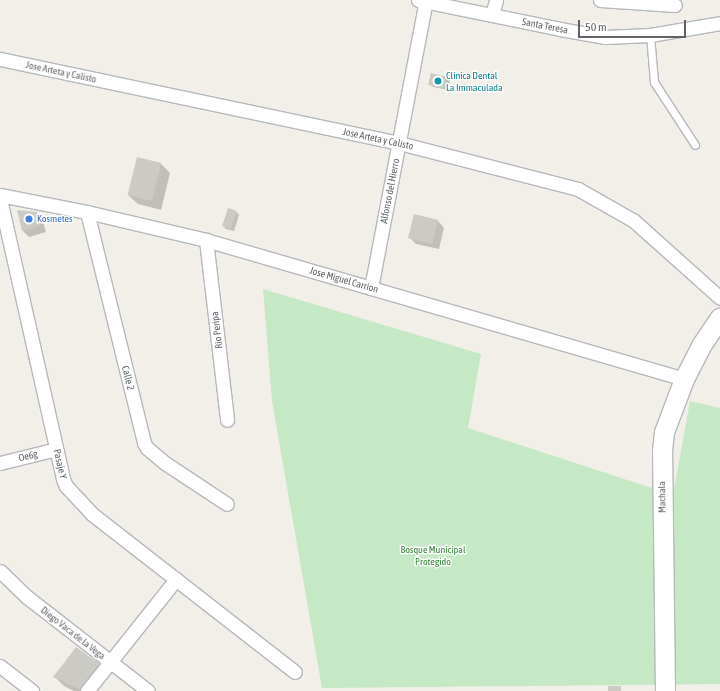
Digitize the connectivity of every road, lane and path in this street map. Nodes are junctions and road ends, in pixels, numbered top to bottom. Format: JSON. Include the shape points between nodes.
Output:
{"nodes":[{"id":1,"x":423,"y":0,"type":"edge"},
{"id":2,"x":496,"y":0,"type":"edge"},
{"id":3,"x":600,"y":0,"type":"edge"},
{"id":4,"x":675,"y":5,"type":"dead end"},
{"id":5,"x":492,"y":15,"type":"junction"},
{"id":6,"x":720,"y":23,"type":"edge"},
{"id":7,"x":650,"y":35,"type":"junction"},
{"id":8,"x":0,"y":59,"type":"edge"},
{"id":9,"x":399,"y":143,"type":"junction"},
{"id":10,"x":695,"y":145,"type":"dead end"},
{"id":11,"x":0,"y":195,"type":"edge"},
{"id":12,"x":0,"y":199,"type":"edge"},
{"id":13,"x":87,"y":212,"type":"junction"},
{"id":14,"x":206,"y":240,"type":"junction"},
{"id":15,"x":371,"y":288,"type":"junction"},
{"id":16,"x":720,"y":298,"type":"edge"},
{"id":17,"x":720,"y":317,"type":"edge"},
{"id":18,"x":684,"y":379,"type":"junction"},
{"id":19,"x":227,"y":420,"type":"dead end"},
{"id":20,"x":56,"y":449,"type":"junction"},
{"id":21,"x":0,"y":462,"type":"edge"},
{"id":22,"x":226,"y":504,"type":"dead end"},
{"id":23,"x":0,"y":571,"type":"edge"},
{"id":24,"x":176,"y":578,"type":"junction"},
{"id":25,"x":111,"y":662,"type":"junction"},
{"id":26,"x":0,"y":666,"type":"edge"},
{"id":27,"x":295,"y":672,"type":"dead end"},
{"id":28,"x":32,"y":691,"type":"edge"},
{"id":29,"x":87,"y":691,"type":"edge"},
{"id":30,"x":148,"y":691,"type":"edge"},
{"id":31,"x":665,"y":691,"type":"edge"}],
"edges":[{"from":1,"to":5,"type":"street","name":"Santa Teresa"},
{"from":1,"to":9,"type":"street","name":"Alfonso del Hierro"},
{"from":2,"to":5,"type":"street"},
{"from":3,"to":4,"type":"street"},
{"from":5,"to":7,"type":"street","name":"Santa Teresa","via":[[605,36]]},
{"from":6,"to":7,"type":"street","name":"Santa Teresa"},
{"from":7,"to":10,"type":"lane","via":[[654,82]]},
{"from":8,"to":9,"type":"street","name":"Jose Arteta y Calisto"},
{"from":9,"to":15,"type":"street","name":"Alfonso del Hierro"},
{"from":9,"to":16,"type":"street","name":"Jose Arteta y Calisto","via":[[578,189],[634,221]]},
{"from":11,"to":13,"type":"street","name":"Jose Miguel Carrion"},
{"from":12,"to":20,"type":"street","name":"Pasaje Y"},
{"from":13,"to":14,"type":"street","name":"Jose Miguel Carrion"},
{"from":13,"to":22,"type":"street","name":"Calle 2","via":[[144,442],[164,463]]},
{"from":14,"to":15,"type":"street","name":"Jose Miguel Carrion"},
{"from":14,"to":19,"type":"street","name":"Rio Peripa"},
{"from":15,"to":18,"type":"street","name":"Jose Miguel Carrion"},
{"from":17,"to":18,"type":"main road","name":"Machala","via":[[702,344]]},
{"from":18,"to":31,"type":"main road","name":"Machala","via":[[665,426],[662,451]]},
{"from":20,"to":21,"type":"street","name":"Oe6g"},
{"from":20,"to":24,"type":"street","name":"Pasaje Y","via":[[63,478],[71,493],[92,514]]},
{"from":23,"to":25,"type":"street","name":"Diego Vaca de la Vega","via":[[27,597]]},
{"from":24,"to":25,"type":"street"},
{"from":24,"to":27,"type":"street","name":"Pasaje Y"},
{"from":25,"to":29,"type":"street"},
{"from":25,"to":30,"type":"street","name":"Diego Vaca de la Vega"},
{"from":26,"to":28,"type":"street"}]}
